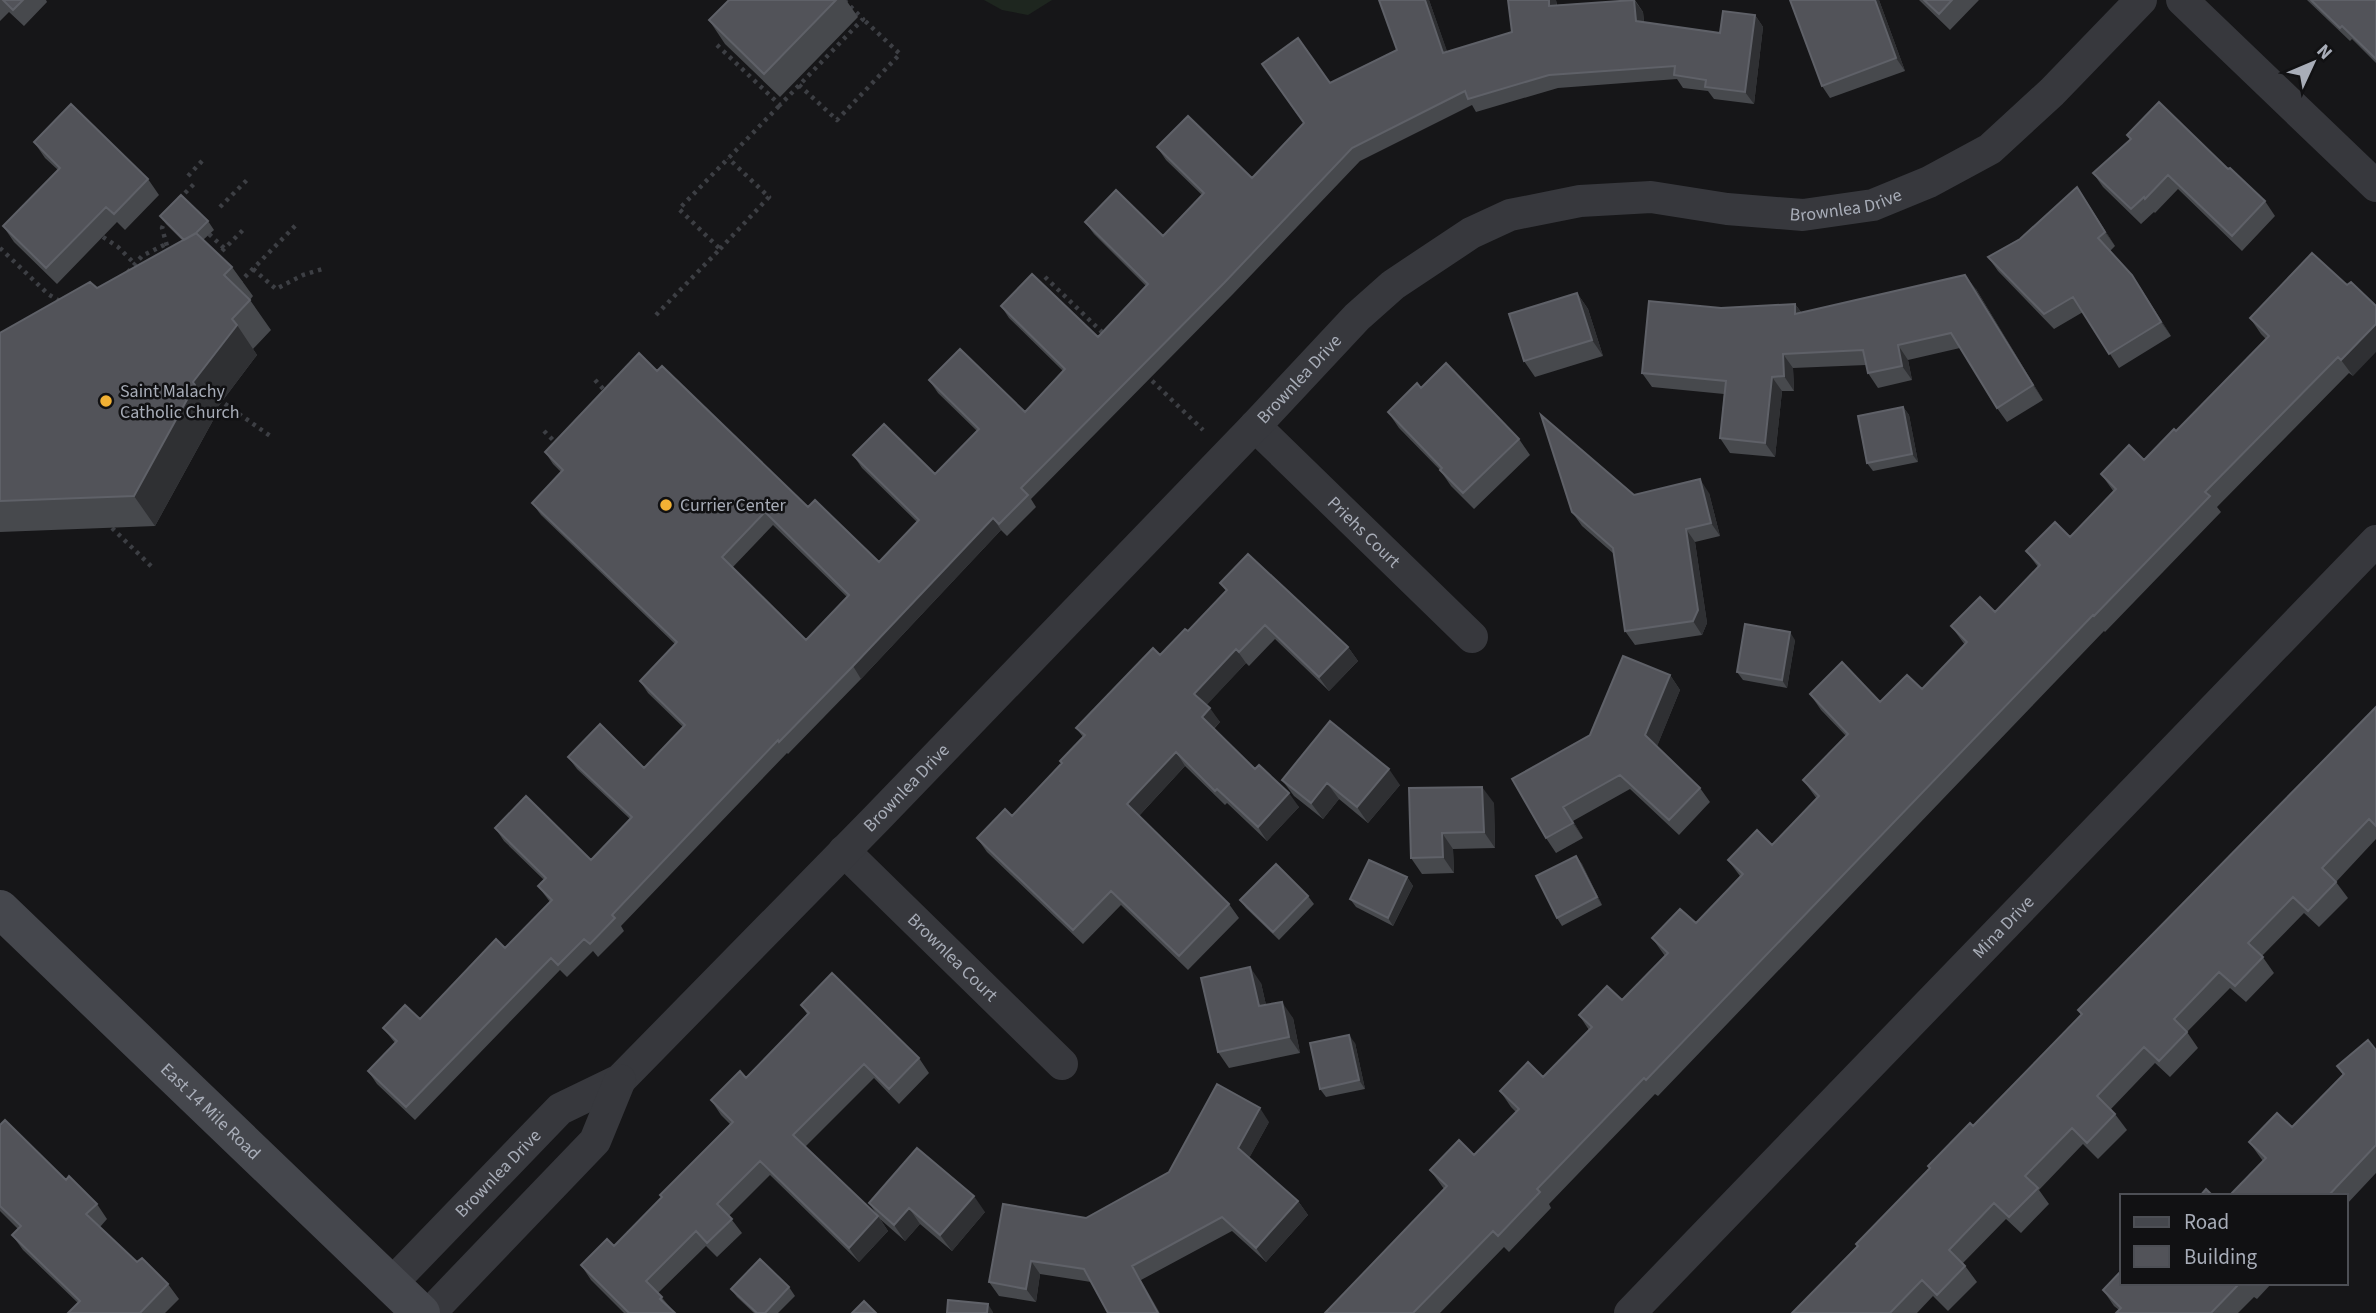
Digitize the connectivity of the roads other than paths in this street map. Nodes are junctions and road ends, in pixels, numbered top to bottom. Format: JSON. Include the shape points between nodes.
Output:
{"nodes":[{"id":1,"x":2141,"y":0,"type":"edge"},
{"id":2,"x":2182,"y":0,"type":"edge"},
{"id":3,"x":2376,"y":186,"type":"edge"},
{"id":4,"x":1255,"y":426,"type":"junction"},
{"id":5,"x":2376,"y":541,"type":"edge"},
{"id":6,"x":1472,"y":637,"type":"dead end"},
{"id":7,"x":844,"y":852,"type":"junction"},
{"id":8,"x":0,"y":909,"type":"edge"},
{"id":9,"x":1062,"y":1063,"type":"dead end"},
{"id":10,"x":620,"y":1080,"type":"junction"},
{"id":11,"x":391,"y":1284,"type":"junction"},
{"id":12,"x":421,"y":1313,"type":"edge"},
{"id":13,"x":430,"y":1313,"type":"edge"},
{"id":14,"x":1630,"y":1313,"type":"edge"}],
"edges":[{"from":1,"to":4,"type":"street","name":"Brownlea Drive","via":[[1990,149],[1873,205],[1803,215],[1651,197],[1580,201],[1510,215],[1471,233],[1393,285],[1357,317]]},
{"from":2,"to":3,"type":"street"},
{"from":4,"to":6,"type":"street","name":"Priehs Court"},
{"from":4,"to":7,"type":"street","name":"Brownlea Drive"},
{"from":5,"to":14,"type":"street","name":"Mina Drive"},
{"from":7,"to":9,"type":"street","name":"Brownlea Court"},
{"from":7,"to":10,"type":"street","name":"Brownlea Drive"},
{"from":8,"to":11,"type":"main road","name":"East 14 Mile Road"},
{"from":10,"to":11,"type":"street","name":"Brownlea Drive","via":[[560,1109]]},
{"from":10,"to":13,"type":"street","name":"Brownlea Drive","via":[[594,1141]]},
{"from":11,"to":12,"type":"main road","name":"East 14 Mile Road"}]}
